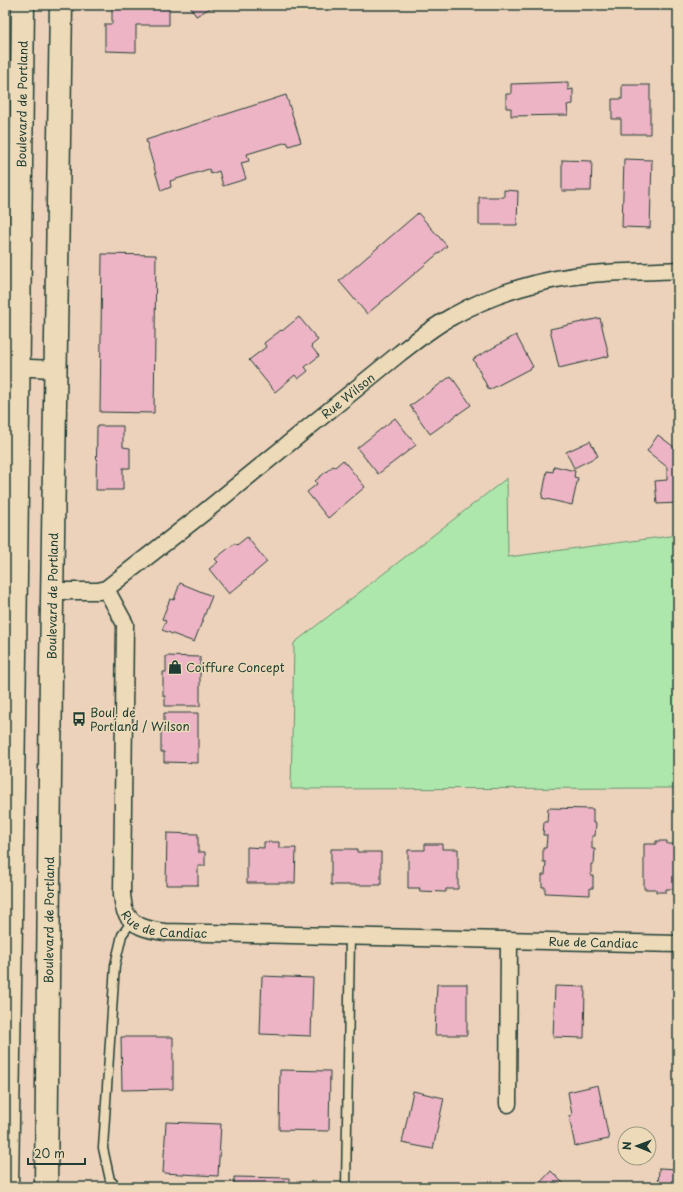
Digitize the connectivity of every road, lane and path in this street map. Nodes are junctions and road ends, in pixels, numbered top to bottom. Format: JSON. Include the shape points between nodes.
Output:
{"nodes":[{"id":1,"x":22,"y":5,"type":"edge"},
{"id":2,"x":61,"y":5,"type":"edge"},
{"id":3,"x":678,"y":270,"type":"edge"},
{"id":4,"x":12,"y":368,"type":"edge"},
{"id":5,"x":55,"y":369,"type":"junction"},
{"id":6,"x":106,"y":590,"type":"junction"},
{"id":7,"x":53,"y":591,"type":"junction"},
{"id":8,"x":132,"y":920,"type":"junction"},
{"id":9,"x":350,"y":936,"type":"junction"},
{"id":10,"x":509,"y":940,"type":"junction"},
{"id":11,"x":678,"y":944,"type":"edge"},
{"id":12,"x":508,"y":1104,"type":"dead end"},
{"id":13,"x":6,"y":1138,"type":"edge"},
{"id":14,"x":7,"y":1187,"type":"edge"},
{"id":15,"x":46,"y":1187,"type":"edge"},
{"id":16,"x":117,"y":1187,"type":"edge"},
{"id":17,"x":346,"y":1187,"type":"edge"}],
"edges":[{"from":1,"to":4,"type":"main road","name":"Boulevard de Portland"},
{"from":2,"to":5,"type":"main road","name":"Boulevard de Portland"},
{"from":3,"to":6,"type":"street","name":"Rue Wilson","via":[[592,274],[548,281],[481,302],[452,316],[400,353]]},
{"from":4,"to":5,"type":"street"},
{"from":4,"to":13,"type":"main road","name":"Boulevard de Portland","via":[[15,654]]},
{"from":5,"to":7,"type":"main road","name":"Boulevard de Portland"},
{"from":6,"to":7,"type":"street"},
{"from":6,"to":8,"type":"street","name":"Rue de Candiac","via":[[125,624],[122,895],[125,911]]},
{"from":7,"to":15,"type":"main road","name":"Boulevard de Portland"},
{"from":8,"to":9,"type":"street","name":"Rue de Candiac","via":[[140,927],[165,932]]},
{"from":8,"to":16,"type":"lane","via":[[122,935],[115,965],[102,1148],[110,1180]]},
{"from":9,"to":10,"type":"street","name":"Rue de Candiac"},
{"from":9,"to":17,"type":"lane"},
{"from":10,"to":11,"type":"street","name":"Rue de Candiac"},
{"from":10,"to":12,"type":"street"},
{"from":13,"to":14,"type":"main road","name":"Boulevard de Portland"}]}
